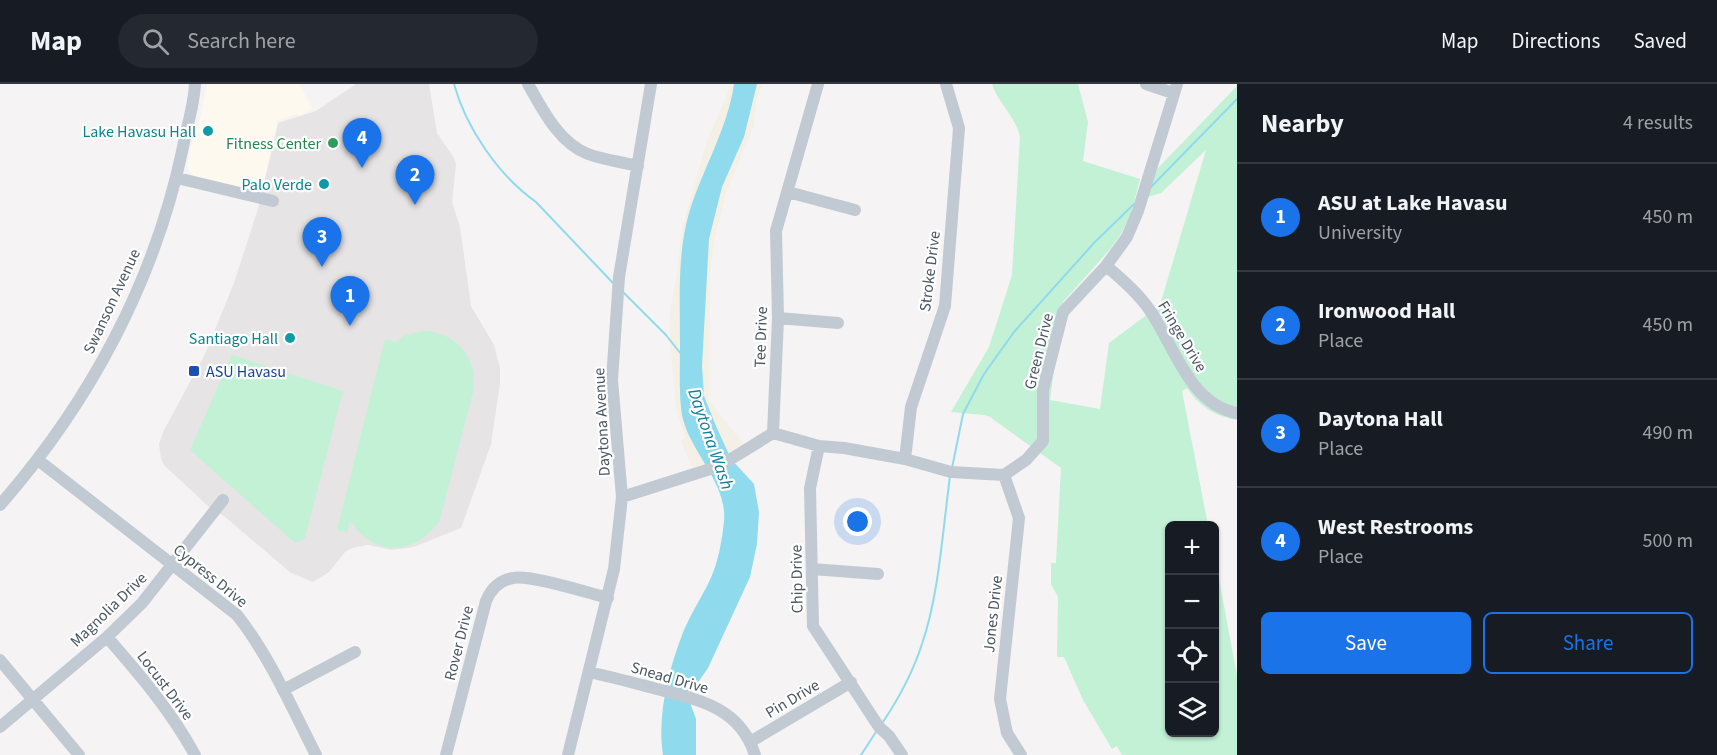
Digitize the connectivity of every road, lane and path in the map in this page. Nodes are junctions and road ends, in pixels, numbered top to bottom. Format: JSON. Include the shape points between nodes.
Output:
{"nodes":[{"id":1,"x":195,"y":84,"type":"edge"},
{"id":2,"x":528,"y":84,"type":"edge"},
{"id":3,"x":651,"y":84,"type":"edge"},
{"id":4,"x":818,"y":84,"type":"edge"},
{"id":5,"x":946,"y":84,"type":"edge"},
{"id":6,"x":1146,"y":84,"type":"edge"},
{"id":7,"x":1175,"y":88,"type":"edge"},
{"id":8,"x":638,"y":166,"type":"junction"},
{"id":9,"x":177,"y":177,"type":"junction"},
{"id":10,"x":788,"y":192,"type":"junction"},
{"id":11,"x":273,"y":201,"type":"dead end"},
{"id":12,"x":855,"y":210,"type":"dead end"},
{"id":13,"x":1106,"y":266,"type":"junction"},
{"id":14,"x":778,"y":318,"type":"junction"},
{"id":15,"x":838,"y":323,"type":"dead end"},
{"id":16,"x":1237,"y":413,"type":"edge"},
{"id":17,"x":773,"y":433,"type":"junction"},
{"id":18,"x":819,"y":446,"type":"junction"},
{"id":19,"x":904,"y":459,"type":"junction"},
{"id":20,"x":38,"y":460,"type":"junction"},
{"id":21,"x":1004,"y":475,"type":"junction"},
{"id":22,"x":622,"y":497,"type":"junction"},
{"id":23,"x":223,"y":500,"type":"dead end"},
{"id":24,"x":0,"y":505,"type":"edge"},
{"id":25,"x":172,"y":564,"type":"junction"},
{"id":26,"x":812,"y":569,"type":"junction"},
{"id":27,"x":878,"y":574,"type":"dead end"},
{"id":28,"x":608,"y":598,"type":"junction"},
{"id":29,"x":107,"y":637,"type":"junction"},
{"id":30,"x":355,"y":652,"type":"dead end"},
{"id":31,"x":0,"y":660,"type":"edge"},
{"id":32,"x":589,"y":672,"type":"junction"},
{"id":33,"x":851,"y":682,"type":"junction"},
{"id":34,"x":283,"y":690,"type":"junction"},
{"id":35,"x":33,"y":699,"type":"junction"},
{"id":36,"x":0,"y":727,"type":"edge"},
{"id":37,"x":750,"y":742,"type":"junction"},
{"id":38,"x":79,"y":755,"type":"edge"},
{"id":39,"x":195,"y":755,"type":"edge"},
{"id":40,"x":316,"y":755,"type":"edge"},
{"id":41,"x":446,"y":755,"type":"edge"},
{"id":42,"x":568,"y":755,"type":"edge"},
{"id":43,"x":755,"y":755,"type":"edge"},
{"id":44,"x":902,"y":755,"type":"edge"},
{"id":45,"x":1021,"y":755,"type":"edge"}],
"edges":[{"from":1,"to":9,"type":"street","name":"Swanson Avenue"},
{"from":2,"to":8,"type":"street","via":[[560,132],[575,147],[594,156]]},
{"from":3,"to":8,"type":"street","name":"Daytona Avenue"},
{"from":4,"to":10,"type":"street","name":"Tee Drive"},
{"from":5,"to":19,"type":"street","name":"Stroke Drive","via":[[959,128],[945,306],[910,407]]},
{"from":6,"to":7,"type":"street"},
{"from":7,"to":13,"type":"street","name":"Green Drive","via":[[1138,211],[1127,237]]},
{"from":8,"to":22,"type":"street","name":"Daytona Avenue","via":[[619,277],[612,380]]},
{"from":9,"to":11,"type":"street"},
{"from":9,"to":20,"type":"street","name":"Swanson Avenue","via":[[127,315],[90,385]]},
{"from":10,"to":12,"type":"street"},
{"from":10,"to":14,"type":"street","name":"Tee Drive","via":[[776,231]]},
{"from":13,"to":16,"type":"street","name":"Fringe Drive","via":[[1147,306],[1199,392],[1215,405]]},
{"from":13,"to":21,"type":"street","name":"Green Drive","via":[[1063,312],[1043,390],[1043,441],[1026,460]]},
{"from":14,"to":15,"type":"street"},
{"from":14,"to":17,"type":"street","name":"Tee Drive"},
{"from":17,"to":18,"type":"street"},
{"from":17,"to":22,"type":"street","via":[[707,470]]},
{"from":18,"to":19,"type":"street"},
{"from":18,"to":26,"type":"street","name":"Chip Drive","via":[[810,488]]},
{"from":19,"to":21,"type":"street","via":[[951,472]]},
{"from":20,"to":24,"type":"street","name":"Swanson Avenue"},
{"from":20,"to":25,"type":"street","name":"Cypress Drive"},
{"from":21,"to":45,"type":"street","name":"Jones Drive","via":[[1019,518],[1000,699],[1007,733]]},
{"from":22,"to":28,"type":"street","name":"Daytona Avenue"},
{"from":23,"to":25,"type":"street","name":"Magnolia Drive"},
{"from":25,"to":29,"type":"street","name":"Magnolia Drive","via":[[142,603]]},
{"from":25,"to":34,"type":"street","name":"Cypress Drive","via":[[237,615]]},
{"from":26,"to":27,"type":"street"},
{"from":26,"to":33,"type":"street","name":"Chip Drive","via":[[813,626]]},
{"from":28,"to":32,"type":"street","name":"Daytona Avenue"},
{"from":28,"to":41,"type":"street","name":"Rover Drive","via":[[521,577],[507,579],[495,587],[486,601]]},
{"from":29,"to":35,"type":"street","name":"Magnolia Drive"},
{"from":29,"to":39,"type":"street","name":"Locust Drive","via":[[172,716]]},
{"from":30,"to":34,"type":"street"},
{"from":31,"to":35,"type":"street"},
{"from":32,"to":37,"type":"street","name":"Snead Drive","via":[[712,706],[734,720]]},
{"from":32,"to":42,"type":"street","name":"Daytona Avenue"},
{"from":33,"to":37,"type":"street","name":"Pin Drive"},
{"from":33,"to":44,"type":"street","name":"Chip Drive"},
{"from":34,"to":40,"type":"street","name":"Cypress Drive"},
{"from":35,"to":36,"type":"street","name":"Magnolia Drive"},
{"from":35,"to":38,"type":"street"},
{"from":37,"to":43,"type":"street","name":"Snead Drive"}]}
